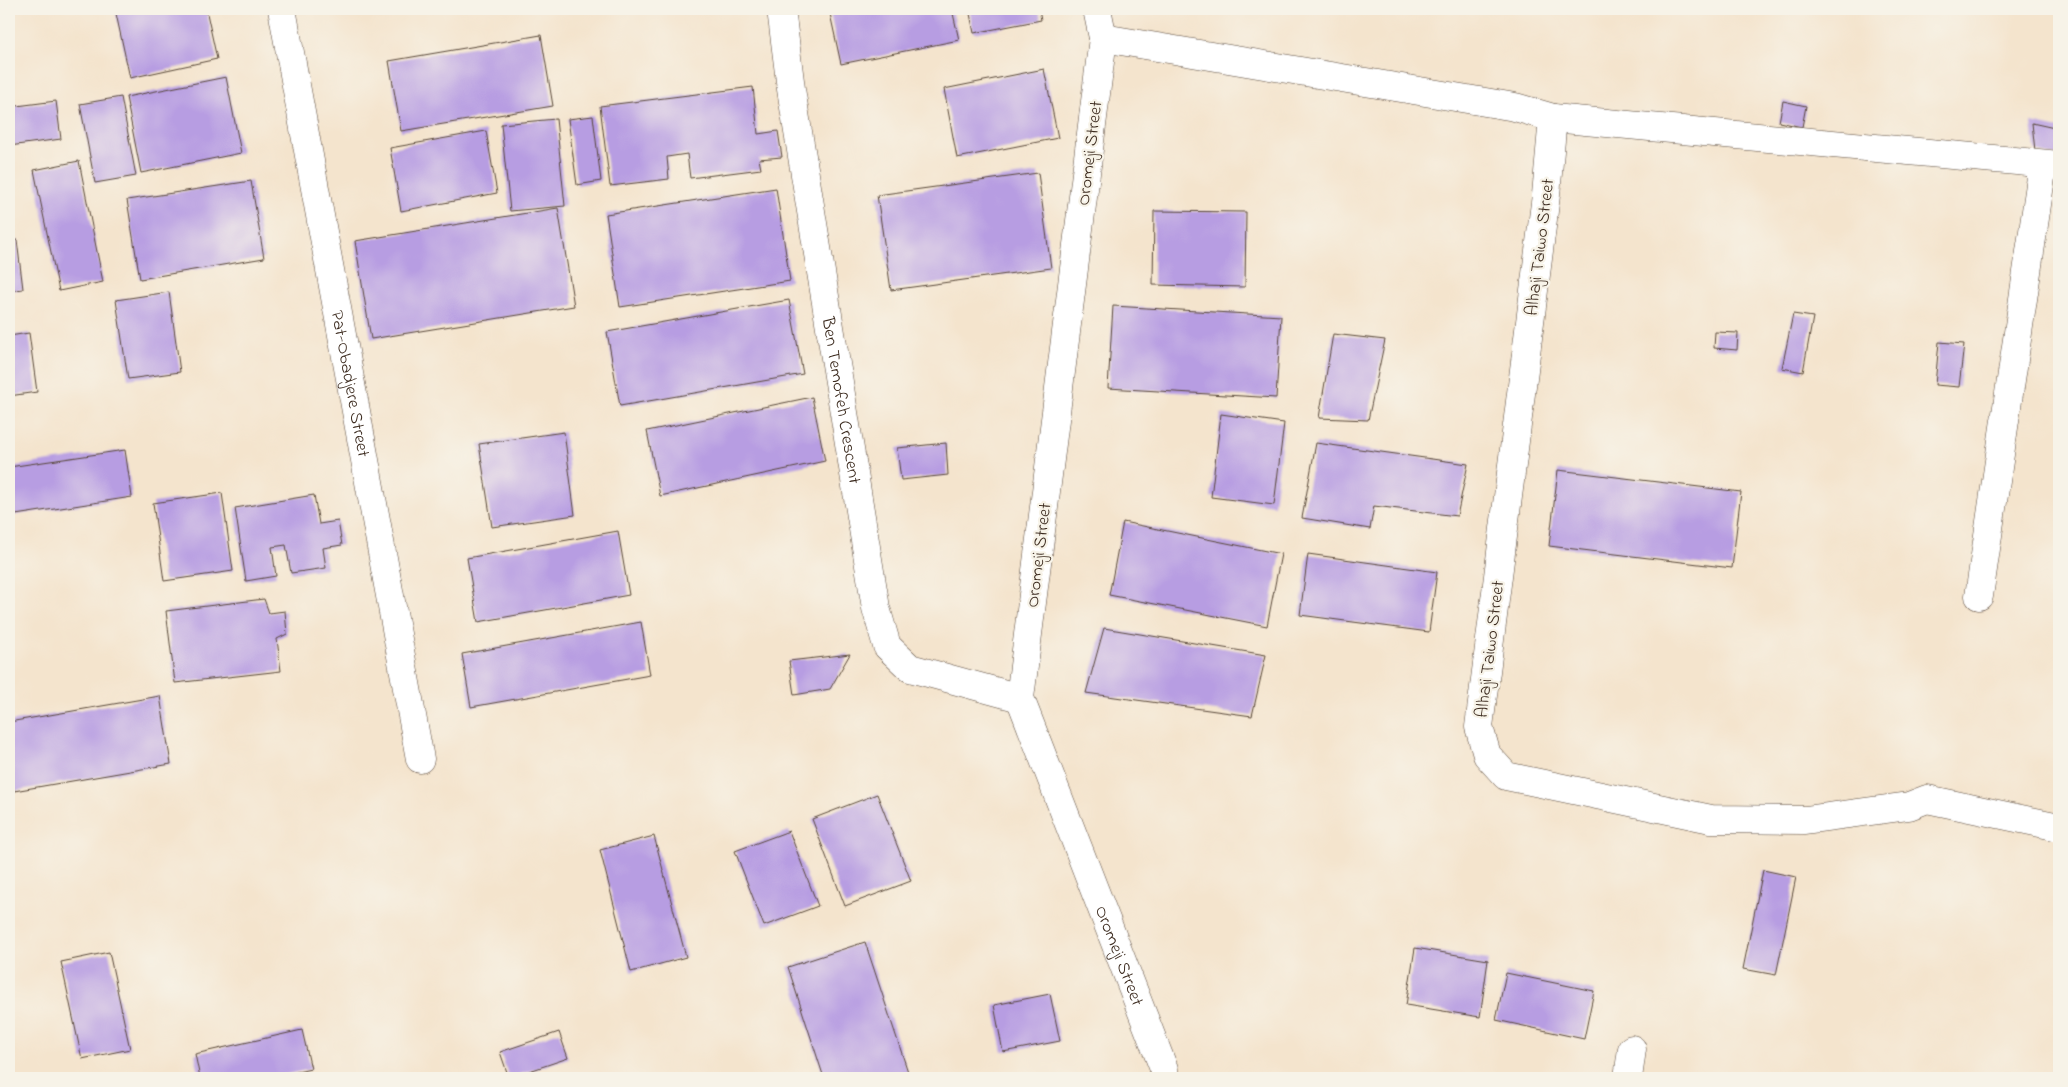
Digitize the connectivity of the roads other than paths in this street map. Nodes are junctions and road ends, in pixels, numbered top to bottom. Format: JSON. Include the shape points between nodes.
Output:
{"nodes":[{"id":1,"x":282,"y":9,"type":"edge"},
{"id":2,"x":782,"y":9,"type":"edge"},
{"id":3,"x":1097,"y":9,"type":"edge"},
{"id":4,"x":1103,"y":38,"type":"junction"},
{"id":5,"x":1553,"y":118,"type":"junction"},
{"id":6,"x":2051,"y":164,"type":"edge"},
{"id":7,"x":1979,"y":596,"type":"dead end"},
{"id":8,"x":1020,"y":698,"type":"junction"},
{"id":9,"x":420,"y":760,"type":"dead end"},
{"id":10,"x":2059,"y":827,"type":"edge"},
{"id":11,"x":1632,"y":1049,"type":"dead end"},
{"id":12,"x":1164,"y":1078,"type":"edge"},
{"id":13,"x":1628,"y":1078,"type":"edge"}],
"edges":[{"from":1,"to":9,"type":"street","name":"Pat-Obadjere Street"},
{"from":2,"to":8,"type":"street","name":"Ben Temofeh Crescent","via":[[791,89],[876,608],[887,646],[910,668]]},
{"from":3,"to":4,"type":"street","name":"Oromeji Street"},
{"from":4,"to":5,"type":"street","via":[[1515,107]]},
{"from":4,"to":8,"type":"street","name":"Oromeji Street"},
{"from":5,"to":6,"type":"street"},
{"from":5,"to":10,"type":"street","name":"Alhaji Taiwo Street","via":[[1480,728],[1487,755],[1506,776],[1711,819],[1805,820],[1909,806],[1927,798]]},
{"from":6,"to":7,"type":"street"},
{"from":8,"to":12,"type":"street","name":"Oromeji Street","via":[[1164,1069]]},
{"from":11,"to":13,"type":"street"}]}
